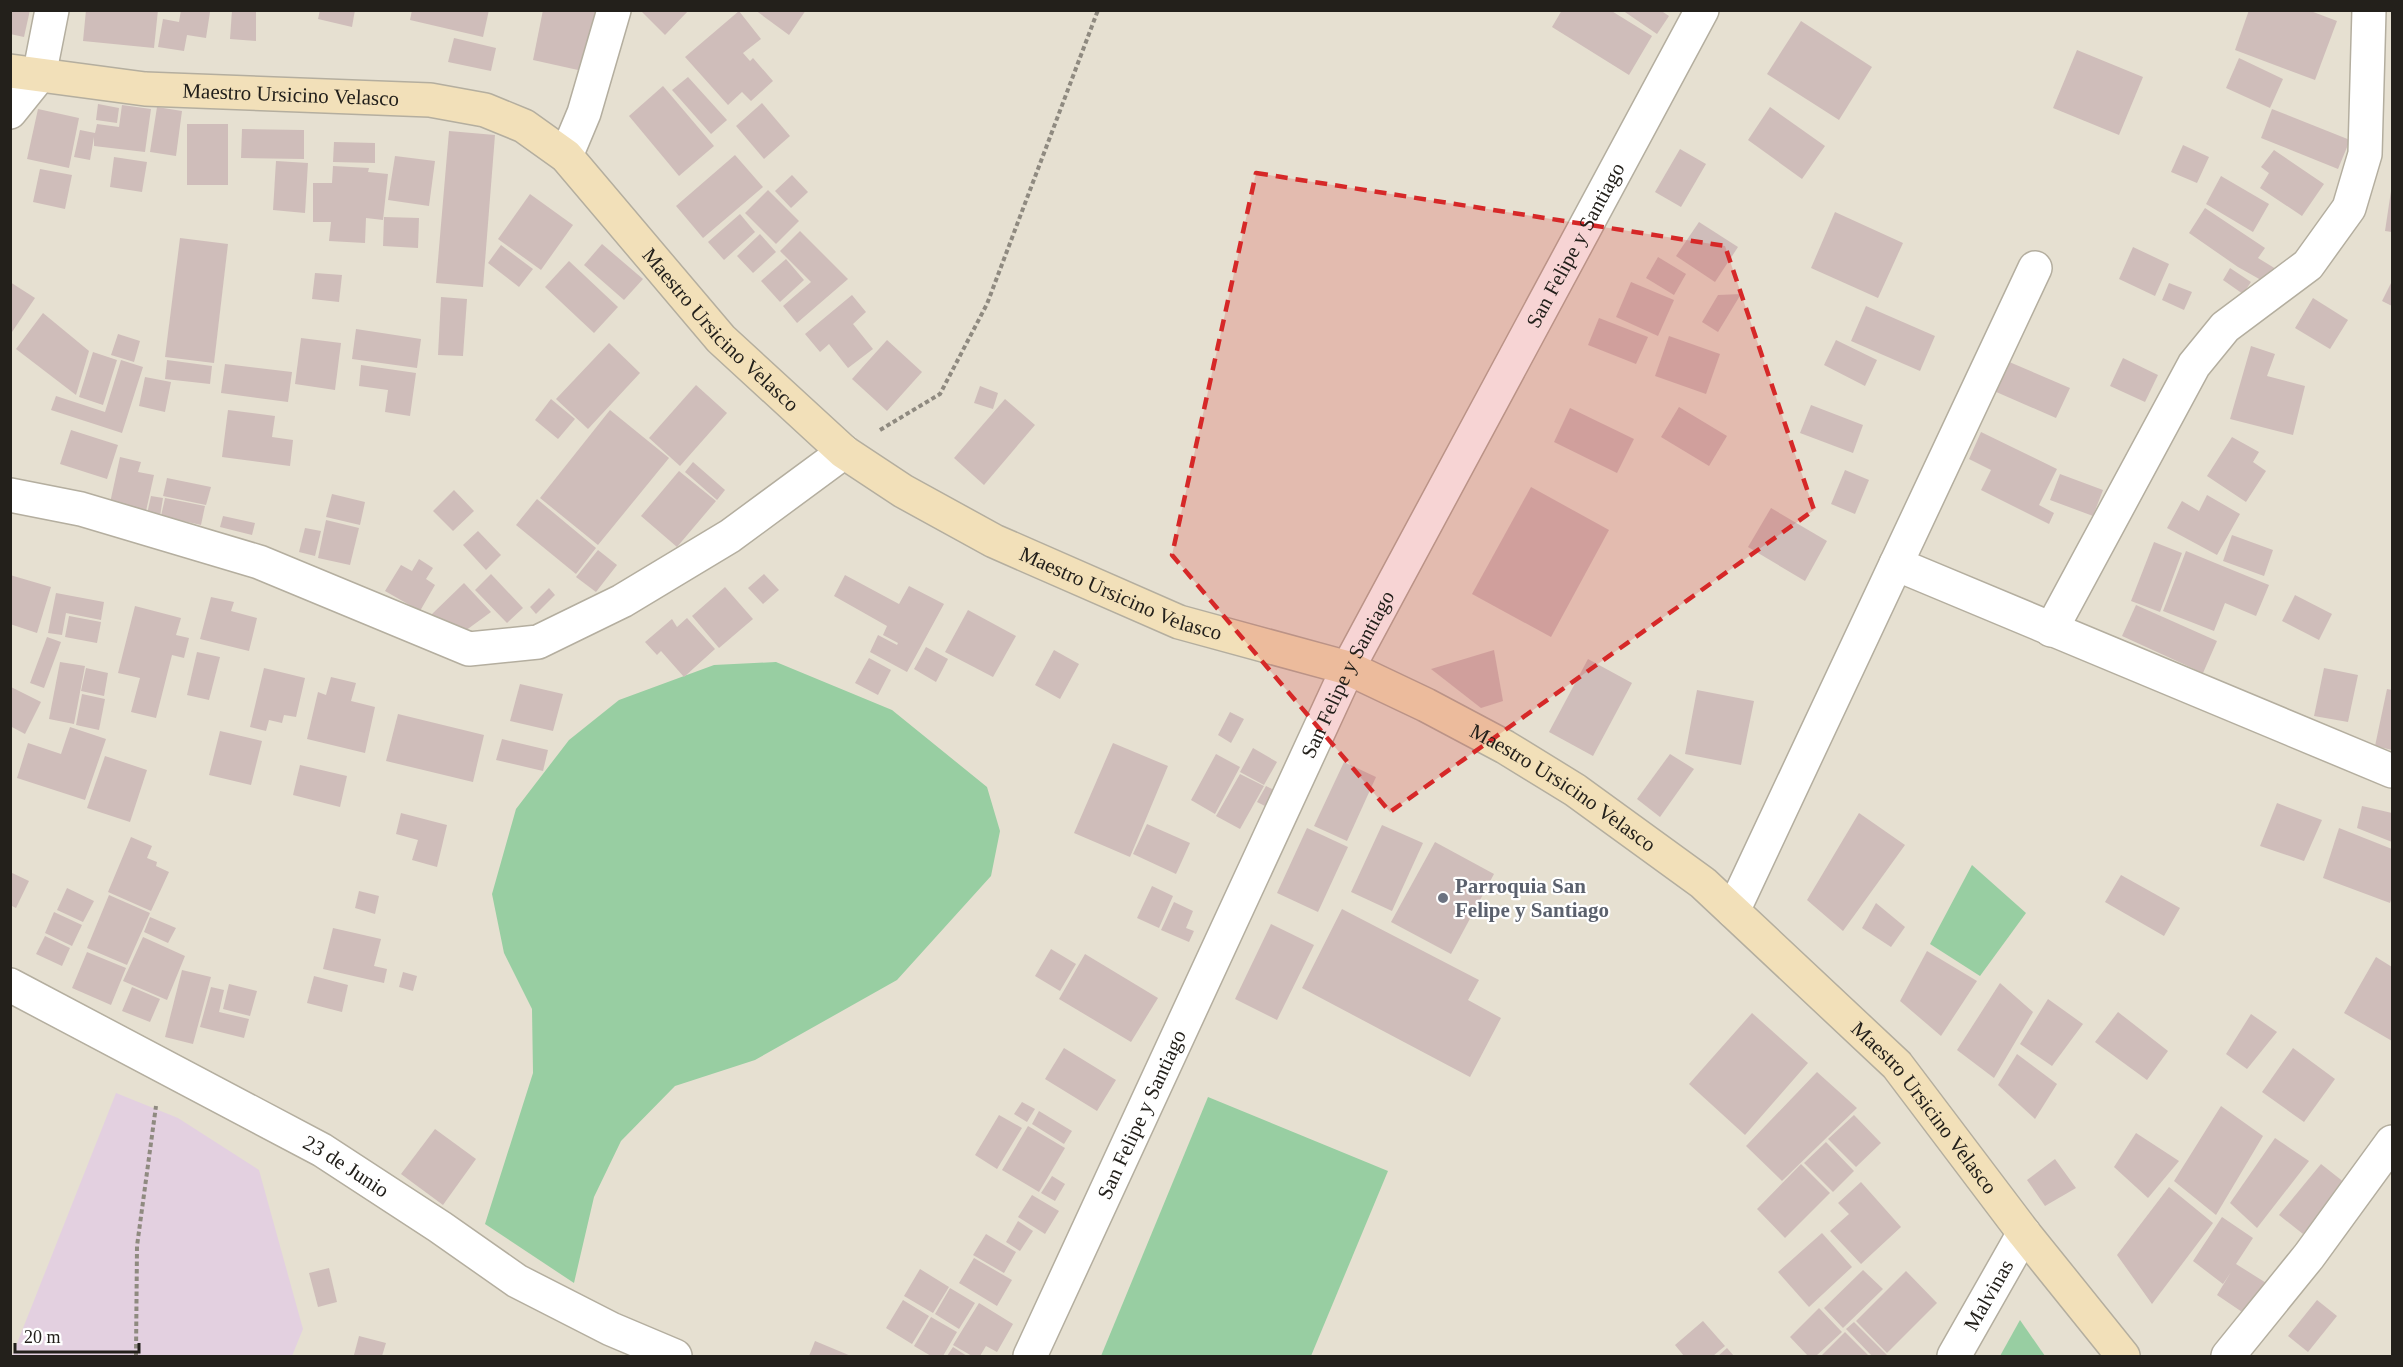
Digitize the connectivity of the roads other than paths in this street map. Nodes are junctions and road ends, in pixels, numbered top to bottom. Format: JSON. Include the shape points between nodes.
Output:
{"nodes":[{"id":1,"x":52,"y":10,"type":"edge"},
{"id":2,"x":614,"y":10,"type":"edge"},
{"id":3,"x":1702,"y":10,"type":"edge"},
{"id":4,"x":2369,"y":10,"type":"edge"},
{"id":5,"x":25,"y":74,"type":"edge"},
{"id":6,"x":10,"y":112,"type":"edge"},
{"id":7,"x":566,"y":156,"type":"junction"},
{"id":8,"x":2035,"y":268,"type":"dead end"},
{"id":9,"x":844,"y":452,"type":"junction"},
{"id":10,"x":10,"y":495,"type":"edge"},
{"id":11,"x":1896,"y":564,"type":"junction"},
{"id":12,"x":2051,"y":630,"type":"junction"},
{"id":13,"x":1348,"y":668,"type":"junction"},
{"id":14,"x":2392,"y":771,"type":"edge"},
{"id":15,"x":1733,"y":911,"type":"junction"},
{"id":16,"x":10,"y":985,"type":"edge"},
{"id":17,"x":2392,"y":1142,"type":"edge"},
{"id":18,"x":2024,"y":1233,"type":"junction"},
{"id":19,"x":675,"y":1356,"type":"edge"},
{"id":20,"x":1030,"y":1356,"type":"edge"},
{"id":21,"x":1954,"y":1356,"type":"edge"},
{"id":22,"x":2123,"y":1356,"type":"edge"},
{"id":23,"x":2228,"y":1356,"type":"edge"}],
"edges":[{"from":1,"to":5,"type":"street"},
{"from":2,"to":7,"type":"street","via":[[584,113]]},
{"from":3,"to":13,"type":"street","name":"San Felipe y Santiago"},
{"from":4,"to":12,"type":"street","via":[[2365,154],[2349,208],[2308,265],[2225,327],[2194,365]]},
{"from":5,"to":6,"type":"street"},
{"from":5,"to":7,"type":"street","name":"Maestro Ursicino Velasco","via":[[145,89],[430,100],[485,110],[524,126]]},
{"from":7,"to":9,"type":"street","name":"Maestro Ursicino Velasco","via":[[721,339]]},
{"from":8,"to":11,"type":"street"},
{"from":9,"to":10,"type":"street","via":[[730,536],[622,601],[538,642],[469,649],[259,562],[81,509]]},
{"from":9,"to":13,"type":"street","name":"Maestro Ursicino Velasco","via":[[903,491],[994,540],[1090,584],[1179,622]]},
{"from":11,"to":12,"type":"street"},
{"from":11,"to":15,"type":"street"},
{"from":12,"to":14,"type":"street"},
{"from":13,"to":15,"type":"street","name":"Maestro Ursicino Velasco","via":[[1495,742],[1575,790],[1703,883]]},
{"from":13,"to":20,"type":"street","name":"San Felipe y Santiago"},
{"from":15,"to":18,"type":"street","name":"Maestro Ursicino Velasco","via":[[1897,1065]]},
{"from":16,"to":19,"type":"street","name":"23 de Junio","via":[[322,1150],[516,1281]]},
{"from":17,"to":23,"type":"street","via":[[2309,1256]]},
{"from":18,"to":21,"type":"street","name":"Malvinas"},
{"from":18,"to":22,"type":"street","name":"Maestro Ursicino Velasco"}]}
